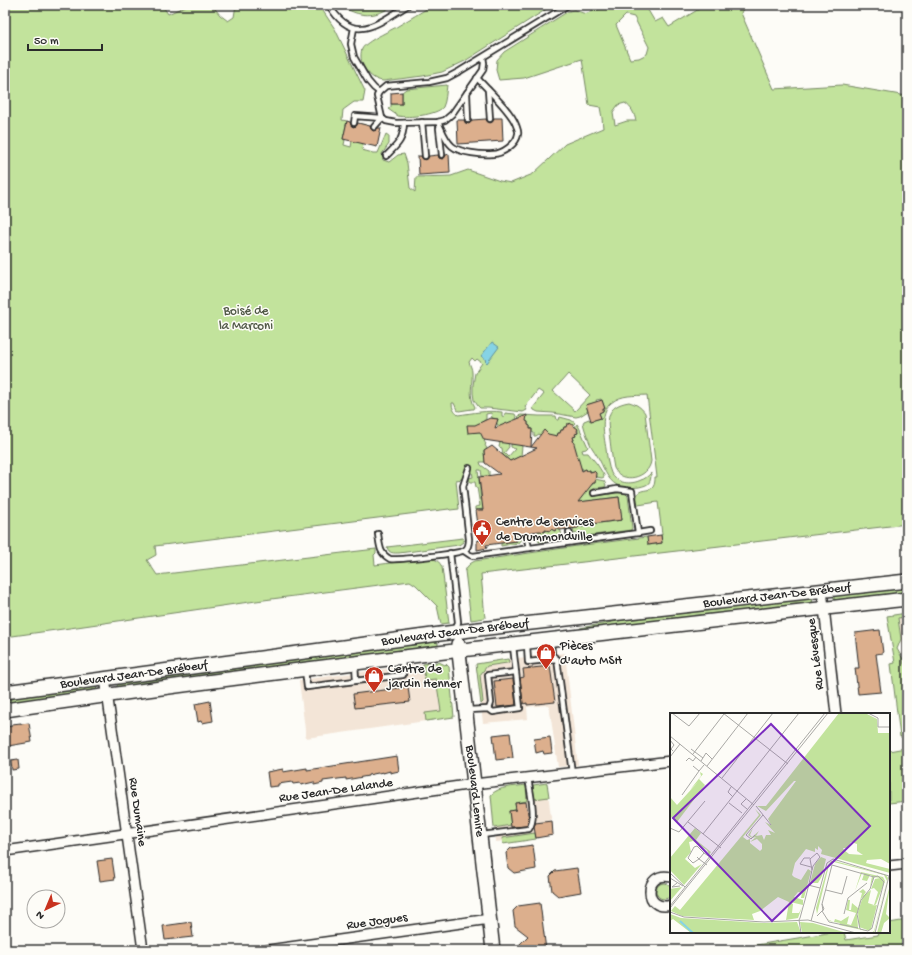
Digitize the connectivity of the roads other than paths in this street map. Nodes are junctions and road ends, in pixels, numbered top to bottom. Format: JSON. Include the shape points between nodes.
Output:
{"nodes":[{"id":1,"x":329,"y":5,"type":"edge"},
{"id":2,"x":408,"y":5,"type":"edge"},
{"id":3,"x":568,"y":5,"type":"edge"},
{"id":4,"x":354,"y":28,"type":"junction"},
{"id":5,"x":483,"y":57,"type":"junction"},
{"id":6,"x":477,"y":78,"type":"junction"},
{"id":7,"x":488,"y":90,"type":"junction"},
{"id":8,"x":379,"y":92,"type":"junction"},
{"id":9,"x":467,"y":93,"type":"junction"},
{"id":10,"x":382,"y":118,"type":"junction"},
{"id":11,"x":490,"y":118,"type":"dead end"},
{"id":12,"x":468,"y":120,"type":"dead end"},
{"id":13,"x":422,"y":122,"type":"junction"},
{"id":14,"x":438,"y":122,"type":"junction"},
{"id":15,"x":354,"y":123,"type":"dead end"},
{"id":16,"x":404,"y":123,"type":"junction"},
{"id":17,"x":374,"y":127,"type":"dead end"},
{"id":18,"x":442,"y":155,"type":"dead end"},
{"id":19,"x":386,"y":156,"type":"dead end"},
{"id":20,"x":425,"y":156,"type":"dead end"},
{"id":21,"x":469,"y":468,"type":"dead end"},
{"id":22,"x":594,"y":493,"type":"dead end"},
{"id":23,"x":650,"y":531,"type":"dead end"},
{"id":24,"x":569,"y":532,"type":"dead end"},
{"id":25,"x":638,"y":533,"type":"junction"},
{"id":26,"x":378,"y":534,"type":"dead end"},
{"id":27,"x":527,"y":539,"type":"dead end"},
{"id":28,"x":571,"y":542,"type":"junction"},
{"id":29,"x":529,"y":548,"type":"junction"},
{"id":30,"x":464,"y":551,"type":"junction"},
{"id":31,"x":450,"y":553,"type":"junction"},
{"id":32,"x":907,"y":581,"type":"edge"},
{"id":33,"x":822,"y":590,"type":"junction"},
{"id":34,"x":907,"y":599,"type":"edge"},
{"id":35,"x":824,"y":608,"type":"junction"},
{"id":36,"x":456,"y":632,"type":"junction"},
{"id":37,"x":550,"y":640,"type":"junction"},
{"id":38,"x":526,"y":643,"type":"junction"},
{"id":39,"x":513,"y":644,"type":"junction"},
{"id":40,"x":459,"y":651,"type":"junction"},
{"id":41,"x":402,"y":657,"type":"junction"},
{"id":42,"x":557,"y":659,"type":"junction"},
{"id":43,"x":354,"y":663,"type":"junction"},
{"id":44,"x":305,"y":670,"type":"junction"},
{"id":45,"x":516,"y":672,"type":"junction"},
{"id":46,"x":105,"y":678,"type":"junction"},
{"id":47,"x":356,"y":680,"type":"junction"},
{"id":48,"x":5,"y":692,"type":"edge"},
{"id":49,"x":107,"y":695,"type":"junction"},
{"id":50,"x":489,"y":709,"type":"junction"},
{"id":51,"x":5,"y":710,"type":"edge"},
{"id":52,"x":466,"y":711,"type":"junction"},
{"id":53,"x":836,"y":713,"type":"edge"},
{"id":54,"x":670,"y":761,"type":"edge"},
{"id":55,"x":572,"y":773,"type":"junction"},
{"id":56,"x":528,"y":778,"type":"junction"},
{"id":57,"x":474,"y":784,"type":"junction"},
{"id":58,"x":534,"y":828,"type":"dead end"},
{"id":59,"x":529,"y":829,"type":"junction"},
{"id":60,"x":127,"y":834,"type":"junction"},
{"id":61,"x":480,"y":836,"type":"junction"},
{"id":62,"x":5,"y":851,"type":"edge"},
{"id":63,"x":907,"y":864,"type":"edge"},
{"id":64,"x":890,"y":866,"type":"edge"},
{"id":65,"x":670,"y":877,"type":"edge"},
{"id":66,"x":670,"y":905,"type":"edge"},
{"id":67,"x":490,"y":919,"type":"junction"},
{"id":68,"x":143,"y":950,"type":"edge"},
{"id":69,"x":268,"y":950,"type":"edge"},
{"id":70,"x":493,"y":950,"type":"edge"}],
"edges":[{"from":1,"to":4,"type":"lane","via":[[340,21]]},
{"from":2,"to":4,"type":"lane","via":[[371,26]]},
{"from":3,"to":5,"type":"lane"},
{"from":4,"to":8,"type":"lane","via":[[351,44],[354,56],[368,81]]},
{"from":5,"to":6,"type":"lane","via":[[483,70]]},
{"from":5,"to":8,"type":"lane","via":[[447,78],[386,86]]},
{"from":6,"to":7,"type":"lane"},
{"from":6,"to":9,"type":"lane"},
{"from":7,"to":11,"type":"lane"},
{"from":7,"to":14,"type":"lane","via":[[513,118],[518,130],[516,141],[501,153],[467,152],[456,149],[444,136]]},
{"from":8,"to":10,"type":"lane","via":[[377,96]]},
{"from":9,"to":12,"type":"lane"},
{"from":9,"to":14,"type":"lane","via":[[452,114]]},
{"from":10,"to":15,"type":"lane","via":[[355,116]]},
{"from":10,"to":16,"type":"lane","via":[[386,121]]},
{"from":10,"to":17,"type":"lane"},
{"from":13,"to":14,"type":"lane"},
{"from":13,"to":16,"type":"lane"},
{"from":13,"to":20,"type":"lane"},
{"from":14,"to":18,"type":"lane"},
{"from":16,"to":19,"type":"lane","via":[[404,131],[399,142]]},
{"from":21,"to":30,"type":"lane","via":[[463,486],[469,542]]},
{"from":22,"to":25,"type":"lane","via":[[617,489],[632,491]]},
{"from":23,"to":25,"type":"lane"},
{"from":24,"to":28,"type":"lane"},
{"from":25,"to":28,"type":"lane"},
{"from":26,"to":31,"type":"lane","via":[[381,552],[390,559]]},
{"from":27,"to":29,"type":"lane"},
{"from":28,"to":29,"type":"lane"},
{"from":29,"to":30,"type":"lane","via":[[473,556]]},
{"from":30,"to":31,"type":"lane"},
{"from":31,"to":36,"type":"lane","via":[[458,621]]},
{"from":32,"to":33,"type":"main road","name":"Boulevard Jean-De Brébeuf"},
{"from":33,"to":35,"type":"street","name":"Rue Lévesque"},
{"from":33,"to":36,"type":"main road","name":"Boulevard Jean-De Brébeuf"},
{"from":34,"to":35,"type":"main road","name":"Boulevard Jean-De Brébeuf"},
{"from":35,"to":37,"type":"main road","name":"Boulevard Jean-De Brébeuf"},
{"from":35,"to":53,"type":"street","name":"Rue Lévesque"},
{"from":36,"to":40,"type":"main road","name":"Boulevard Lemire"},
{"from":36,"to":46,"type":"main road","name":"Boulevard Jean-De Brébeuf"},
{"from":37,"to":38,"type":"main road","name":"Boulevard Jean-De Brébeuf"},
{"from":37,"to":42,"type":"lane","via":[[552,655]]},
{"from":38,"to":39,"type":"main road","name":"Boulevard Jean-De Brébeuf"},
{"from":38,"to":42,"type":"lane","via":[[528,662]]},
{"from":39,"to":40,"type":"main road","name":"Boulevard Jean-De Brébeuf"},
{"from":39,"to":45,"type":"lane"},
{"from":40,"to":41,"type":"main road","name":"Boulevard Jean-De Brébeuf"},
{"from":40,"to":52,"type":"main road","name":"Boulevard Lemire"},
{"from":41,"to":43,"type":"main road","name":"Boulevard Jean-De Brébeuf"},
{"from":41,"to":47,"type":"lane","via":[[403,675]]},
{"from":42,"to":55,"type":"lane"},
{"from":43,"to":44,"type":"main road","name":"Boulevard Jean-De Brébeuf"},
{"from":43,"to":47,"type":"lane"},
{"from":44,"to":47,"type":"lane","via":[[307,686]]},
{"from":44,"to":49,"type":"main road","name":"Boulevard Jean-De Brébeuf"},
{"from":45,"to":50,"type":"lane","via":[[488,676],[491,703]]},
{"from":45,"to":50,"type":"lane","via":[[520,708],[493,712]]},
{"from":46,"to":48,"type":"main road","name":"Boulevard Jean-De Brébeuf"},
{"from":46,"to":49,"type":"street","name":"Rue Dumaine"},
{"from":49,"to":51,"type":"main road","name":"Boulevard Jean-De Brébeuf"},
{"from":49,"to":60,"type":"street","name":"Rue Dumaine"},
{"from":50,"to":52,"type":"lane"},
{"from":52,"to":57,"type":"main road","name":"Boulevard Lemire"},
{"from":54,"to":55,"type":"street","name":"Rue Jean-De Lalande"},
{"from":55,"to":56,"type":"street","name":"Rue Jean-De Lalande"},
{"from":56,"to":57,"type":"street","name":"Rue Jean-De Lalande"},
{"from":56,"to":59,"type":"lane","via":[[533,811]]},
{"from":57,"to":60,"type":"street","name":"Rue Jean-De Lalande"},
{"from":57,"to":61,"type":"main road","name":"Boulevard Lemire"},
{"from":58,"to":59,"type":"lane"},
{"from":59,"to":61,"type":"lane"},
{"from":60,"to":62,"type":"street","name":"Rue Jean-De Lalande"},
{"from":60,"to":68,"type":"street","name":"Rue Dumaine"},
{"from":61,"to":67,"type":"main road","name":"Boulevard Lemire"},
{"from":63,"to":64,"type":"street"},
{"from":65,"to":66,"type":"street","via":[[657,878],[649,891],[656,904]]},
{"from":67,"to":69,"type":"street","name":"Rue Jogues"},
{"from":67,"to":70,"type":"main road","name":"Boulevard Lemire"}]}
